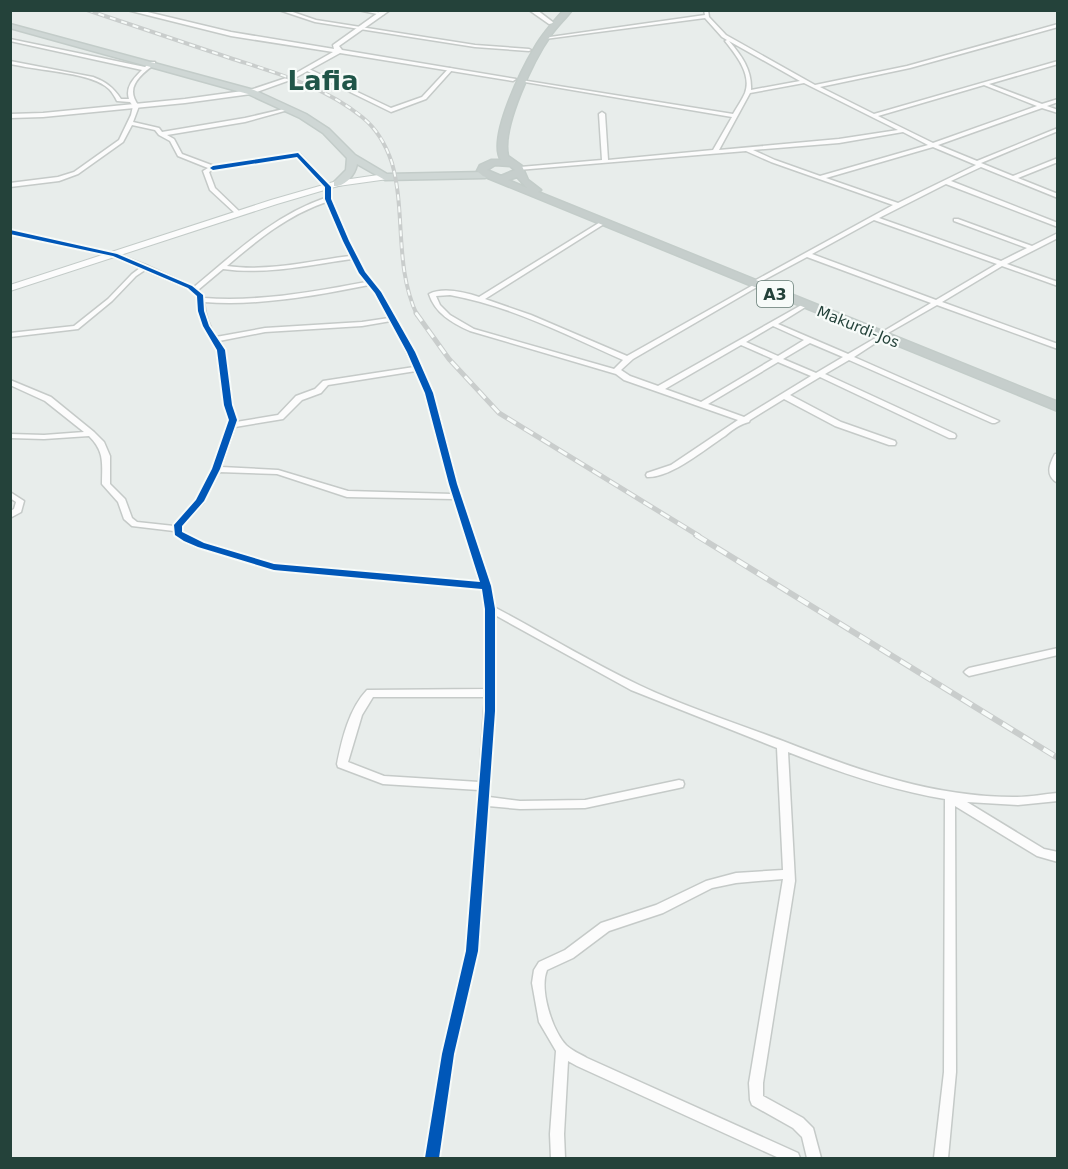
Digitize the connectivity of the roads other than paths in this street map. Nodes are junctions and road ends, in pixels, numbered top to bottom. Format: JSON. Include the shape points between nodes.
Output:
{"nodes":[{"id":1,"x":130,"y":10,"type":"edge"},
{"id":2,"x":281,"y":10,"type":"edge"},
{"id":3,"x":306,"y":10,"type":"edge"},
{"id":4,"x":360,"y":10,"type":"edge"},
{"id":5,"x":532,"y":10,"type":"edge"},
{"id":6,"x":562,"y":10,"type":"edge"},
{"id":7,"x":569,"y":10,"type":"edge"},
{"id":8,"x":384,"y":12,"type":"edge"},
{"id":9,"x":706,"y":13,"type":"edge"},
{"id":10,"x":295,"y":15,"type":"junction"},
{"id":11,"x":551,"y":23,"type":"junction"},
{"id":12,"x":1058,"y":25,"type":"edge"},
{"id":13,"x":10,"y":26,"type":"edge"},
{"id":14,"x":361,"y":28,"type":"junction"},
{"id":15,"x":724,"y":36,"type":"junction"},
{"id":16,"x":545,"y":38,"type":"junction"},
{"id":17,"x":10,"y":40,"type":"edge"},
{"id":18,"x":529,"y":50,"type":"junction"},
{"id":19,"x":340,"y":51,"type":"junction"},
{"id":20,"x":10,"y":62,"type":"edge"},
{"id":21,"x":1058,"y":62,"type":"edge"},
{"id":22,"x":149,"y":66,"type":"junction"},
{"id":23,"x":451,"y":69,"type":"junction"},
{"id":24,"x":307,"y":70,"type":"junction"},
{"id":25,"x":517,"y":80,"type":"junction"},
{"id":26,"x":805,"y":82,"type":"junction"},
{"id":27,"x":983,"y":83,"type":"junction"},
{"id":28,"x":814,"y":87,"type":"junction"},
{"id":29,"x":251,"y":92,"type":"junction"},
{"id":30,"x":748,"y":92,"type":"junction"},
{"id":31,"x":1058,"y":100,"type":"edge"},
{"id":32,"x":133,"y":104,"type":"junction"},
{"id":33,"x":1040,"y":106,"type":"junction"},
{"id":34,"x":286,"y":109,"type":"junction"},
{"id":35,"x":1058,"y":112,"type":"edge"},
{"id":36,"x":602,"y":114,"type":"dead end"},
{"id":37,"x":10,"y":116,"type":"edge"},
{"id":38,"x":735,"y":116,"type":"junction"},
{"id":39,"x":872,"y":116,"type":"junction"},
{"id":40,"x":130,"y":123,"type":"junction"},
{"id":41,"x":1058,"y":129,"type":"edge"},
{"id":42,"x":902,"y":131,"type":"junction"},
{"id":43,"x":161,"y":134,"type":"junction"},
{"id":44,"x":933,"y":145,"type":"junction"},
{"id":45,"x":747,"y":149,"type":"junction"},
{"id":46,"x":715,"y":152,"type":"junction"},
{"id":47,"x":352,"y":157,"type":"junction"},
{"id":48,"x":1058,"y":160,"type":"edge"},
{"id":49,"x":605,"y":161,"type":"junction"},
{"id":50,"x":978,"y":164,"type":"junction"},
{"id":51,"x":213,"y":168,"type":"junction"},
{"id":52,"x":517,"y":168,"type":"junction"},
{"id":53,"x":488,"y":171,"type":"junction"},
{"id":54,"x":385,"y":177,"type":"junction"},
{"id":55,"x":822,"y":177,"type":"junction"},
{"id":56,"x":1012,"y":178,"type":"junction"},
{"id":57,"x":945,"y":181,"type":"junction"},
{"id":58,"x":10,"y":185,"type":"edge"},
{"id":59,"x":333,"y":185,"type":"junction"},
{"id":60,"x":1058,"y":196,"type":"edge"},
{"id":61,"x":328,"y":199,"type":"junction"},
{"id":62,"x":898,"y":205,"type":"junction"},
{"id":63,"x":238,"y":213,"type":"junction"},
{"id":64,"x":874,"y":218,"type":"junction"},
{"id":65,"x":956,"y":220,"type":"dead end"},
{"id":66,"x":602,"y":223,"type":"junction"},
{"id":67,"x":1058,"y":225,"type":"edge"},
{"id":68,"x":10,"y":232,"type":"edge"},
{"id":69,"x":1058,"y":235,"type":"edge"},
{"id":70,"x":1032,"y":248,"type":"junction"},
{"id":71,"x":116,"y":255,"type":"junction"},
{"id":72,"x":808,"y":255,"type":"junction"},
{"id":73,"x":354,"y":257,"type":"junction"},
{"id":74,"x":1002,"y":264,"type":"junction"},
{"id":75,"x":146,"y":267,"type":"junction"},
{"id":76,"x":222,"y":267,"type":"junction"},
{"id":77,"x":370,"y":283,"type":"junction"},
{"id":78,"x":757,"y":284,"type":"junction"},
{"id":79,"x":1058,"y":284,"type":"edge"},
{"id":80,"x":10,"y":288,"type":"edge"},
{"id":81,"x":195,"y":289,"type":"junction"},
{"id":82,"x":481,"y":298,"type":"junction"},
{"id":83,"x":202,"y":300,"type":"junction"},
{"id":84,"x":935,"y":303,"type":"junction"},
{"id":85,"x":805,"y":305,"type":"junction"},
{"id":86,"x":392,"y":319,"type":"junction"},
{"id":87,"x":773,"y":324,"type":"junction"},
{"id":88,"x":884,"y":334,"type":"junction"},
{"id":89,"x":10,"y":335,"type":"edge"},
{"id":90,"x":216,"y":339,"type":"junction"},
{"id":91,"x":808,"y":340,"type":"junction"},
{"id":92,"x":741,"y":342,"type":"junction"},
{"id":93,"x":1058,"y":347,"type":"edge"},
{"id":94,"x":848,"y":357,"type":"junction"},
{"id":95,"x":777,"y":358,"type":"junction"},
{"id":96,"x":627,"y":359,"type":"junction"},
{"id":97,"x":418,"y":368,"type":"junction"},
{"id":98,"x":618,"y":372,"type":"junction"},
{"id":99,"x":818,"y":375,"type":"junction"},
{"id":100,"x":10,"y":382,"type":"edge"},
{"id":101,"x":659,"y":389,"type":"junction"},
{"id":102,"x":785,"y":396,"type":"junction"},
{"id":103,"x":1058,"y":398,"type":"edge"},
{"id":104,"x":703,"y":404,"type":"junction"},
{"id":105,"x":1058,"y":407,"type":"edge"},
{"id":106,"x":746,"y":420,"type":"junction"},
{"id":107,"x":995,"y":421,"type":"dead end"},
{"id":108,"x":231,"y":425,"type":"junction"},
{"id":109,"x":91,"y":434,"type":"junction"},
{"id":110,"x":10,"y":436,"type":"edge"},
{"id":111,"x":952,"y":436,"type":"dead end"},
{"id":112,"x":892,"y":443,"type":"dead end"},
{"id":113,"x":1058,"y":456,"type":"edge"},
{"id":114,"x":216,"y":470,"type":"junction"},
{"id":115,"x":650,"y":476,"type":"dead end"},
{"id":116,"x":1058,"y":481,"type":"edge"},
{"id":117,"x":10,"y":494,"type":"edge"},
{"id":118,"x":458,"y":497,"type":"junction"},
{"id":119,"x":10,"y":515,"type":"edge"},
{"id":120,"x":177,"y":529,"type":"junction"},
{"id":121,"x":486,"y":586,"type":"junction"},
{"id":122,"x":490,"y":609,"type":"junction"},
{"id":123,"x":1058,"y":651,"type":"edge"},
{"id":124,"x":969,"y":672,"type":"dead end"},
{"id":125,"x":490,"y":693,"type":"junction"},
{"id":126,"x":782,"y":745,"type":"junction"},
{"id":127,"x":679,"y":784,"type":"dead end"},
{"id":128,"x":484,"y":786,"type":"junction"},
{"id":129,"x":950,"y":797,"type":"junction"},
{"id":130,"x":1058,"y":797,"type":"edge"},
{"id":131,"x":483,"y":801,"type":"junction"},
{"id":132,"x":1058,"y":857,"type":"edge"},
{"id":133,"x":789,"y":874,"type":"junction"},
{"id":134,"x":561,"y":1050,"type":"junction"},
{"id":135,"x":432,"y":1158,"type":"edge"},
{"id":136,"x":558,"y":1158,"type":"edge"},
{"id":137,"x":793,"y":1158,"type":"edge"},
{"id":138,"x":814,"y":1158,"type":"edge"},
{"id":139,"x":940,"y":1158,"type":"edge"}],
"edges":[{"from":1,"to":19,"type":"street","via":[[201,28]]},
{"from":2,"to":10,"type":"street"},
{"from":3,"to":10,"type":"street"},
{"from":4,"to":8,"type":"street"},
{"from":5,"to":11,"type":"street"},
{"from":6,"to":11,"type":"highway"},
{"from":7,"to":16,"type":"highway"},
{"from":8,"to":14,"type":"street"},
{"from":9,"to":15,"type":"street"},
{"from":9,"to":16,"type":"street"},
{"from":10,"to":14,"type":"street"},
{"from":11,"to":18,"type":"highway"},
{"from":12,"to":28,"type":"street","via":[[908,67]]},
{"from":13,"to":22,"type":"main road"},
{"from":14,"to":18,"type":"street","via":[[475,46]]},
{"from":14,"to":19,"type":"street","via":[[335,46]]},
{"from":15,"to":26,"type":"street"},
{"from":15,"to":30,"type":"street","via":[[746,67]]},
{"from":16,"to":25,"type":"highway"},
{"from":17,"to":22,"type":"street"},
{"from":18,"to":25,"type":"highway"},
{"from":19,"to":23,"type":"street"},
{"from":19,"to":24,"type":"street"},
{"from":20,"to":32,"type":"street","via":[[73,73],[112,88],[119,100]]},
{"from":21,"to":27,"type":"street"},
{"from":22,"to":29,"type":"main road"},
{"from":22,"to":32,"type":"street","via":[[135,79],[129,92]]},
{"from":23,"to":24,"type":"street","via":[[424,98],[394,110]]},
{"from":23,"to":25,"type":"street"},
{"from":24,"to":29,"type":"street"},
{"from":25,"to":38,"type":"street"},
{"from":25,"to":52,"type":"highway","via":[[502,146],[504,159]]},
{"from":25,"to":53,"type":"highway","via":[[494,133]]},
{"from":26,"to":28,"type":"street"},
{"from":26,"to":30,"type":"street"},
{"from":27,"to":33,"type":"street"},
{"from":27,"to":39,"type":"street"},
{"from":28,"to":39,"type":"street"},
{"from":29,"to":32,"type":"street"},
{"from":29,"to":34,"type":"main road"},
{"from":30,"to":38,"type":"street"},
{"from":31,"to":33,"type":"street"},
{"from":32,"to":37,"type":"street"},
{"from":32,"to":40,"type":"street"},
{"from":33,"to":35,"type":"street"},
{"from":33,"to":44,"type":"street"},
{"from":34,"to":43,"type":"street","via":[[237,122]]},
{"from":34,"to":47,"type":"main road","via":[[326,131]]},
{"from":36,"to":49,"type":"street"},
{"from":38,"to":46,"type":"street"},
{"from":39,"to":42,"type":"street"},
{"from":40,"to":43,"type":"street","via":[[157,129]]},
{"from":40,"to":58,"type":"street","via":[[122,141],[76,173],[44,182]]},
{"from":41,"to":50,"type":"street"},
{"from":42,"to":44,"type":"street"},
{"from":42,"to":45,"type":"street"},
{"from":43,"to":51,"type":"street","via":[[175,142],[180,155]]},
{"from":44,"to":50,"type":"street"},
{"from":44,"to":55,"type":"street"},
{"from":45,"to":46,"type":"street"},
{"from":45,"to":55,"type":"street"},
{"from":46,"to":49,"type":"street"},
{"from":47,"to":54,"type":"main road"},
{"from":47,"to":59,"type":"main road","via":[[353,167],[348,176]]},
{"from":48,"to":56,"type":"street"},
{"from":49,"to":52,"type":"street"},
{"from":50,"to":56,"type":"street"},
{"from":50,"to":57,"type":"street"},
{"from":51,"to":59,"type":"street","via":[[298,155]]},
{"from":51,"to":63,"type":"street","via":[[206,171],[212,189]]},
{"from":52,"to":53,"type":"highway"},
{"from":52,"to":53,"type":"highway","via":[[511,177]]},
{"from":52,"to":78,"type":"highway","name":"Makurdi-Jos","number":"A3","via":[[532,188]]},
{"from":53,"to":54,"type":"main road"},
{"from":53,"to":66,"type":"highway","name":"Makurdi-Jos","number":"A3"},
{"from":54,"to":59,"type":"main road"},
{"from":55,"to":62,"type":"street"},
{"from":56,"to":60,"type":"street"},
{"from":57,"to":62,"type":"street"},
{"from":57,"to":67,"type":"street"},
{"from":59,"to":61,"type":"street"},
{"from":59,"to":63,"type":"main road"},
{"from":61,"to":73,"type":"street"},
{"from":61,"to":76,"type":"street","via":[[286,217]]},
{"from":62,"to":64,"type":"street"},
{"from":63,"to":71,"type":"main road"},
{"from":64,"to":72,"type":"street"},
{"from":64,"to":74,"type":"street"},
{"from":65,"to":70,"type":"street"},
{"from":66,"to":78,"type":"highway","name":"Makurdi-Jos","number":"A3"},
{"from":66,"to":82,"type":"street"},
{"from":68,"to":71,"type":"street"},
{"from":69,"to":70,"type":"street"},
{"from":70,"to":74,"type":"street"},
{"from":71,"to":75,"type":"street"},
{"from":71,"to":80,"type":"main road"},
{"from":72,"to":78,"type":"street"},
{"from":72,"to":84,"type":"street"},
{"from":73,"to":76,"type":"street","via":[[275,270]]},
{"from":73,"to":77,"type":"street"},
{"from":74,"to":79,"type":"street"},
{"from":74,"to":84,"type":"street"},
{"from":75,"to":81,"type":"street"},
{"from":75,"to":89,"type":"street","via":[[76,328]]},
{"from":76,"to":81,"type":"street"},
{"from":77,"to":83,"type":"street","via":[[301,296],[233,302]]},
{"from":77,"to":86,"type":"street"},
{"from":78,"to":85,"type":"highway","name":"Makurdi-Jos","number":"A3"},
{"from":78,"to":88,"type":"highway","name":"Makurdi-Jos","number":"A3"},
{"from":78,"to":96,"type":"street"},
{"from":81,"to":83,"type":"street"},
{"from":82,"to":96,"type":"street"},
{"from":82,"to":98,"type":"street","via":[[449,292],[432,296],[450,318],[472,330]]},
{"from":83,"to":90,"type":"street","via":[[206,326]]},
{"from":84,"to":88,"type":"street"},
{"from":84,"to":93,"type":"street"},
{"from":85,"to":87,"type":"street"},
{"from":85,"to":88,"type":"highway","name":"Makurdi-Jos","number":"A3"},
{"from":86,"to":90,"type":"street","via":[[265,330]]},
{"from":86,"to":97,"type":"street"},
{"from":87,"to":91,"type":"street"},
{"from":87,"to":92,"type":"street"},
{"from":88,"to":94,"type":"street"},
{"from":88,"to":103,"type":"highway","name":"Makurdi-Jos","number":"A3"},
{"from":88,"to":105,"type":"highway","name":"Makurdi-Jos","number":"A3"},
{"from":90,"to":108,"type":"street","via":[[223,359]]},
{"from":91,"to":94,"type":"street"},
{"from":91,"to":95,"type":"street"},
{"from":92,"to":95,"type":"street"},
{"from":92,"to":101,"type":"street"},
{"from":94,"to":99,"type":"street"},
{"from":94,"to":107,"type":"street"},
{"from":95,"to":99,"type":"street"},
{"from":95,"to":104,"type":"street"},
{"from":96,"to":98,"type":"street","via":[[617,368]]},
{"from":97,"to":108,"type":"street","via":[[326,383],[318,391],[299,398],[280,417]]},
{"from":97,"to":118,"type":"street"},
{"from":98,"to":101,"type":"street"},
{"from":99,"to":102,"type":"street"},
{"from":99,"to":111,"type":"street"},
{"from":100,"to":109,"type":"street","via":[[48,399]]},
{"from":101,"to":104,"type":"street"},
{"from":102,"to":106,"type":"street"},
{"from":102,"to":112,"type":"street","via":[[838,424]]},
{"from":104,"to":106,"type":"street"},
{"from":106,"to":115,"type":"street","via":[[674,466]]},
{"from":108,"to":114,"type":"street"},
{"from":109,"to":110,"type":"street"},
{"from":109,"to":120,"type":"street","via":[[106,456],[106,484],[122,501],[128,519],[146,527]]},
{"from":113,"to":116,"type":"street","via":[[1052,470]]},
{"from":114,"to":118,"type":"street","via":[[278,472],[347,494]]},
{"from":114,"to":120,"type":"street","via":[[200,501]]},
{"from":117,"to":119,"type":"street","via":[[20,501],[18,510]]},
{"from":118,"to":121,"type":"street"},
{"from":120,"to":121,"type":"street","via":[[187,539],[264,565]]},
{"from":121,"to":122,"type":"street"},
{"from":122,"to":125,"type":"street"},
{"from":122,"to":126,"type":"street","via":[[624,682]]},
{"from":123,"to":124,"type":"street"},
{"from":125,"to":128,"type":"street"},
{"from":125,"to":128,"type":"street","via":[[370,693],[363,701],[342,764],[383,780]]},
{"from":126,"to":129,"type":"street","via":[[863,775]]},
{"from":126,"to":133,"type":"street"},
{"from":127,"to":131,"type":"street","via":[[585,804]]},
{"from":128,"to":131,"type":"street"},
{"from":129,"to":130,"type":"street"},
{"from":129,"to":132,"type":"street","via":[[1041,852]]},
{"from":129,"to":139,"type":"street","via":[[950,1072]]},
{"from":131,"to":135,"type":"street","via":[[472,951],[448,1054]]},
{"from":133,"to":134,"type":"street","via":[[710,884],[659,909],[604,927],[569,954],[543,966],[538,976],[545,1022]]},
{"from":133,"to":138,"type":"street","via":[[756,1096],[761,1103],[803,1127],[812,1143]]},
{"from":134,"to":136,"type":"street"},
{"from":134,"to":137,"type":"street"}]}
